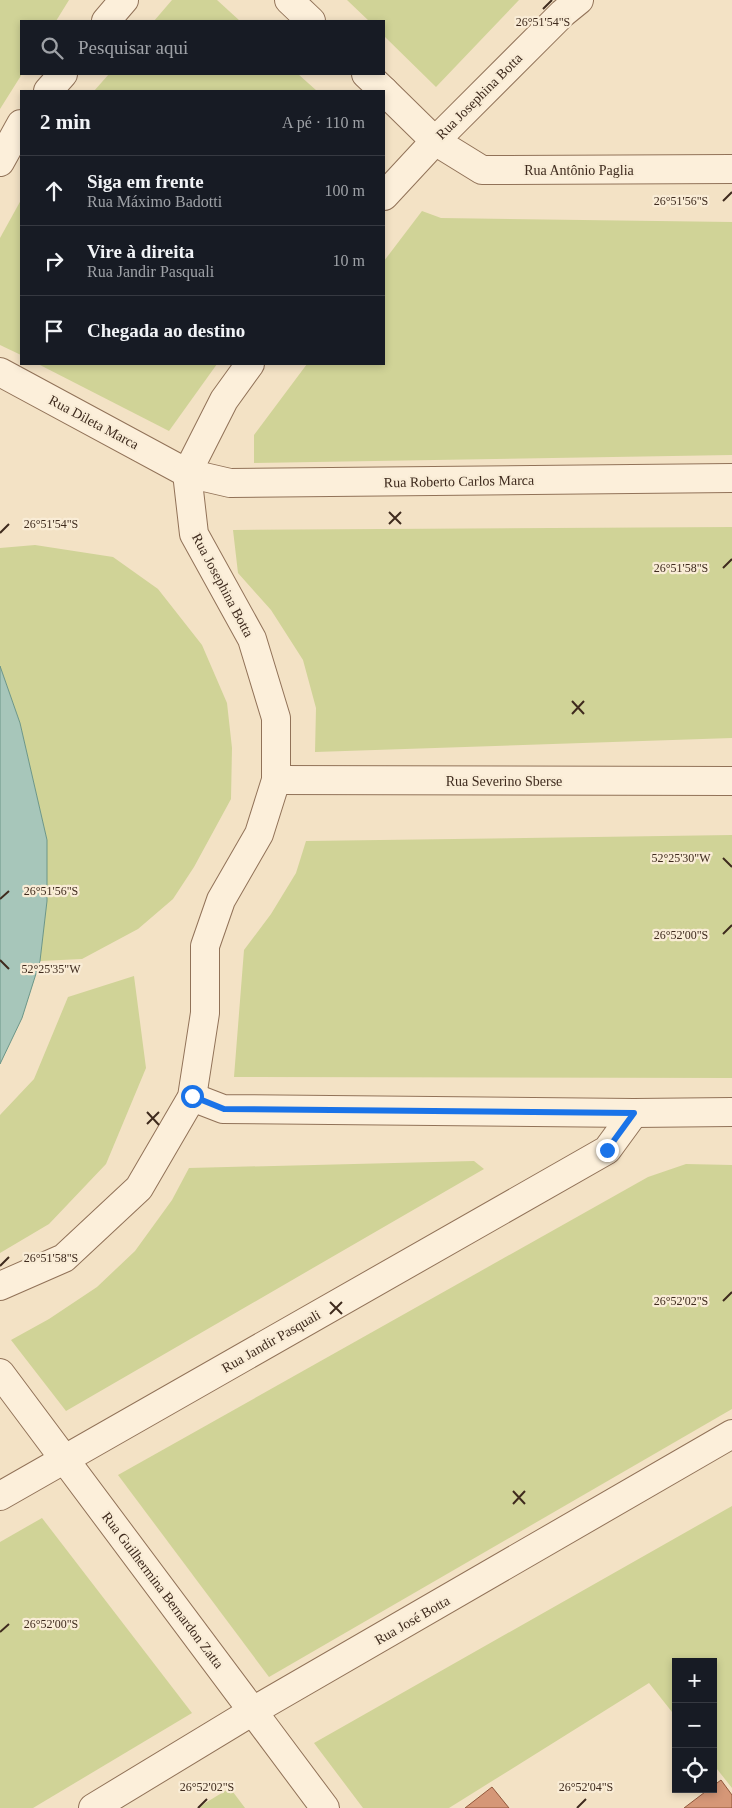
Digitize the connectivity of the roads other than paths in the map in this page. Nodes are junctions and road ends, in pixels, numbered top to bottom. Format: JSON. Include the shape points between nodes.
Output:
{"nodes":[{"id":1,"x":124,"y":0,"type":"edge"},
{"id":2,"x":289,"y":0,"type":"edge"},
{"id":3,"x":579,"y":0,"type":"edge"},
{"id":4,"x":107,"y":20,"type":"edge"},
{"id":5,"x":310,"y":20,"type":"edge"},
{"id":6,"x":62,"y":75,"type":"edge"},
{"id":7,"x":367,"y":75,"type":"edge"},
{"id":8,"x":49,"y":90,"type":"edge"},
{"id":9,"x":383,"y":90,"type":"edge"},
{"id":10,"x":385,"y":92,"type":"edge"},
{"id":11,"x":20,"y":126,"type":"edge"},
{"id":12,"x":435,"y":141,"type":"junction"},
{"id":13,"x":0,"y":162,"type":"edge"},
{"id":14,"x":732,"y":169,"type":"edge"},
{"id":15,"x":385,"y":195,"type":"edge"},
{"id":16,"x":249,"y":365,"type":"edge"},
{"id":17,"x":0,"y":372,"type":"edge"},
{"id":18,"x":187,"y":473,"type":"junction"},
{"id":19,"x":732,"y":478,"type":"edge"},
{"id":20,"x":276,"y":780,"type":"junction"},
{"id":21,"x":732,"y":781,"type":"edge"},
{"id":22,"x":192,"y":1096,"type":"junction"},
{"id":23,"x":732,"y":1112,"type":"edge"},
{"id":24,"x":634,"y":1113,"type":"junction"},
{"id":25,"x":0,"y":1286,"type":"edge"},
{"id":26,"x":0,"y":1373,"type":"edge"},
{"id":27,"x":732,"y":1434,"type":"edge"},
{"id":28,"x":64,"y":1459,"type":"junction"},
{"id":29,"x":0,"y":1496,"type":"edge"},
{"id":30,"x":253,"y":1711,"type":"junction"},
{"id":31,"x":93,"y":1808,"type":"edge"},
{"id":32,"x":325,"y":1808,"type":"edge"}],
"edges":[{"from":1,"to":4,"type":"street"},
{"from":2,"to":5,"type":"street"},
{"from":3,"to":12,"type":"street","name":"Rua Josephina Botta","via":[[563,12]]},
{"from":6,"to":8,"type":"street"},
{"from":7,"to":9,"type":"street","name":"Rua Antônio Paglia"},
{"from":10,"to":12,"type":"street","name":"Rua Antônio Paglia"},
{"from":11,"to":13,"type":"street"},
{"from":12,"to":14,"type":"street","name":"Rua Antônio Paglia","via":[[482,170]]},
{"from":12,"to":15,"type":"street","name":"Rua Josephina Botta"},
{"from":16,"to":18,"type":"street","via":[[224,400]]},
{"from":17,"to":18,"type":"street","name":"Rua Dileta Marca"},
{"from":18,"to":19,"type":"street","name":"Rua Roberto Carlos Marca","via":[[230,483]]},
{"from":18,"to":20,"type":"street","name":"Rua Josephina Botta","via":[[194,534],[252,639],[276,718]]},
{"from":20,"to":21,"type":"street","name":"Rua Severino Sberse"},
{"from":20,"to":22,"type":"street","name":"Rua Josephina Botta","via":[[259,834],[220,900],[205,946],[205,1013]]},
{"from":22,"to":24,"type":"street","via":[[224,1109]]},
{"from":22,"to":25,"type":"street","name":"Rua Josephina Botta","via":[[139,1188],[64,1258]]},
{"from":23,"to":24,"type":"street"},
{"from":24,"to":28,"type":"street","name":"Rua Jandir Pasquali","via":[[607,1150]]},
{"from":26,"to":28,"type":"street","name":"Rua Guilhermina Bernardon Zatta"},
{"from":27,"to":30,"type":"street","name":"Rua José Botta"},
{"from":28,"to":29,"type":"street","name":"Rua Jandir Pasquali"},
{"from":28,"to":30,"type":"street","name":"Rua Guilhermina Bernardon Zatta"},
{"from":30,"to":31,"type":"street","name":"Rua José Botta"},
{"from":30,"to":32,"type":"street","name":"Rua Guilhermina Bernardon Zatta"}]}
